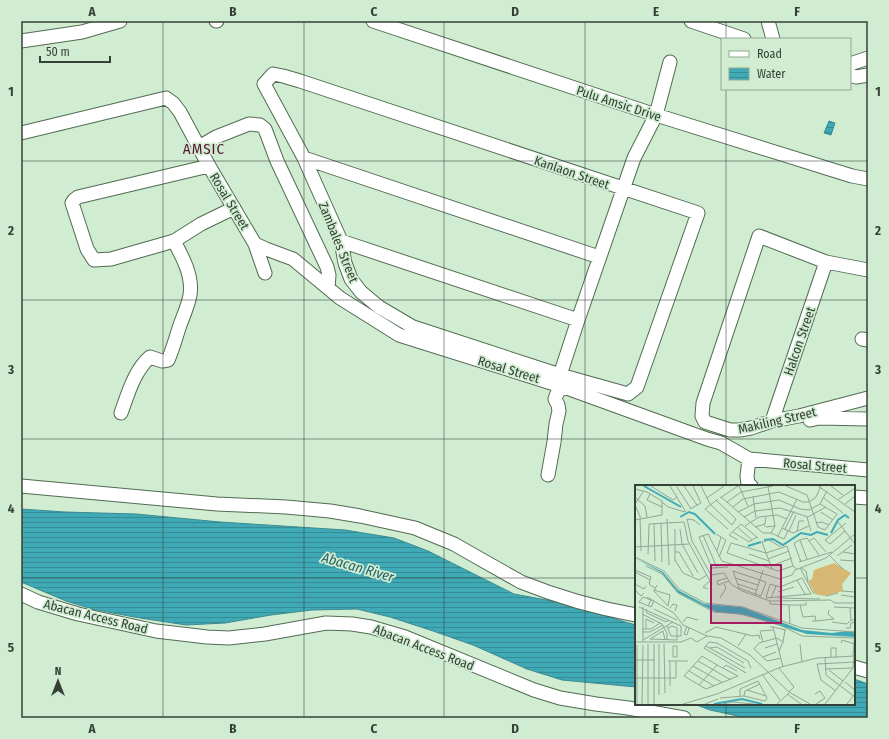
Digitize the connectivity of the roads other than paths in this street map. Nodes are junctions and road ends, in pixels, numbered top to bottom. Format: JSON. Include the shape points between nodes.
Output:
{"nodes":[{"id":1,"x":120,"y":21,"type":"edge"},
{"id":2,"x":373,"y":21,"type":"edge"},
{"id":3,"x":691,"y":21,"type":"edge"},
{"id":4,"x":768,"y":21,"type":"edge"},
{"id":5,"x":80,"y":26,"type":"edge"},
{"id":6,"x":741,"y":38,"type":"edge"},
{"id":7,"x":773,"y":38,"type":"edge"},
{"id":8,"x":21,"y":41,"type":"edge"},
{"id":9,"x":868,"y":58,"type":"edge"},
{"id":10,"x":670,"y":62,"type":"dead end"},
{"id":11,"x":851,"y":64,"type":"edge"},
{"id":12,"x":851,"y":75,"type":"edge"},
{"id":13,"x":868,"y":75,"type":"edge"},
{"id":14,"x":264,"y":84,"type":"joint"},
{"id":15,"x":656,"y":116,"type":"junction"},
{"id":16,"x":21,"y":133,"type":"edge"},
{"id":17,"x":199,"y":147,"type":"junction"},
{"id":18,"x":304,"y":158,"type":"junction"},
{"id":19,"x":209,"y":166,"type":"junction"},
{"id":20,"x":868,"y":179,"type":"edge"},
{"id":21,"x":624,"y":189,"type":"junction"},
{"id":22,"x":234,"y":208,"type":"junction"},
{"id":23,"x":174,"y":241,"type":"junction"},
{"id":24,"x":341,"y":241,"type":"junction"},
{"id":25,"x":255,"y":244,"type":"junction"},
{"id":26,"x":599,"y":257,"type":"junction"},
{"id":27,"x":826,"y":262,"type":"junction"},
{"id":28,"x":868,"y":270,"type":"edge"},
{"id":29,"x":265,"y":273,"type":"dead end"},
{"id":30,"x":328,"y":288,"type":"junction"},
{"id":31,"x":578,"y":320,"type":"junction"},
{"id":32,"x":560,"y":380,"type":"junction"},
{"id":33,"x":628,"y":394,"type":"joint"},
{"id":34,"x":868,"y":398,"type":"edge"},
{"id":35,"x":121,"y":413,"type":"dead end"},
{"id":36,"x":868,"y":419,"type":"edge"},
{"id":37,"x":772,"y":421,"type":"junction"},
{"id":38,"x":721,"y":443,"type":"junction"},
{"id":39,"x":749,"y":459,"type":"junction"},
{"id":40,"x":868,"y":470,"type":"edge"},
{"id":41,"x":548,"y":475,"type":"dead end"},
{"id":42,"x":750,"y":485,"type":"edge"},
{"id":43,"x":21,"y":486,"type":"edge"},
{"id":44,"x":855,"y":497,"type":"edge"},
{"id":45,"x":868,"y":498,"type":"edge"},
{"id":46,"x":21,"y":594,"type":"edge"},
{"id":47,"x":635,"y":615,"type":"edge"},
{"id":48,"x":855,"y":667,"type":"edge"},
{"id":49,"x":868,"y":671,"type":"edge"},
{"id":50,"x":684,"y":718,"type":"edge"}],
"edges":[{"from":1,"to":5,"type":"street"},
{"from":2,"to":15,"type":"street","name":"Pulu Amsic Drive"},
{"from":3,"to":6,"type":"street"},
{"from":4,"to":7,"type":"street"},
{"from":5,"to":8,"type":"street"},
{"from":9,"to":11,"type":"street"},
{"from":10,"to":15,"type":"street"},
{"from":12,"to":13,"type":"street"},
{"from":14,"to":18,"type":"street","name":"Zambales Street"},
{"from":14,"to":21,"type":"street","name":"Kanlaon Street","via":[[273,74],[283,76]]},
{"from":15,"to":20,"type":"street","name":"Pulu Amsic Drive"},
{"from":15,"to":21,"type":"street","via":[[634,158]]},
{"from":16,"to":17,"type":"street","name":"Rosal Street","via":[[166,98],[180,112]]},
{"from":17,"to":19,"type":"street","name":"Rosal Street"},
{"from":17,"to":30,"type":"street","via":[[249,124],[260,125],[265,129],[277,162],[327,267]]},
{"from":18,"to":24,"type":"street","name":"Zambales Street"},
{"from":18,"to":26,"type":"street"},
{"from":19,"to":22,"type":"street","name":"Rosal Street"},
{"from":19,"to":23,"type":"street","via":[[78,196],[72,203],[87,249],[94,260],[111,259]]},
{"from":21,"to":26,"type":"street"},
{"from":21,"to":33,"type":"street","name":"Kanlaon Street","via":[[698,213],[637,387]]},
{"from":22,"to":23,"type":"street"},
{"from":22,"to":25,"type":"street","name":"Rosal Street"},
{"from":23,"to":35,"type":"street","via":[[187,267],[190,295],[168,360],[150,357],[143,364],[132,382]]},
{"from":24,"to":31,"type":"street"},
{"from":24,"to":32,"type":"street","name":"Zambales Street","via":[[351,279],[361,292],[379,307],[413,327]]},
{"from":25,"to":29,"type":"street"},
{"from":25,"to":30,"type":"street","name":"Rosal Street","via":[[293,259]]},
{"from":26,"to":31,"type":"street"},
{"from":27,"to":28,"type":"street"},
{"from":27,"to":37,"type":"street","name":"Halcon Street"},
{"from":27,"to":37,"type":"street","name":"Makiling Street","via":[[759,236],[703,403],[702,416],[705,422],[730,430],[751,428]]},
{"from":30,"to":32,"type":"street","name":"Rosal Street","via":[[399,335]]},
{"from":31,"to":32,"type":"street"},
{"from":32,"to":33,"type":"street","name":"Zambales Street"},
{"from":32,"to":38,"type":"street","name":"Rosal Street"},
{"from":32,"to":41,"type":"street","via":[[555,399],[559,411]]},
{"from":34,"to":37,"type":"street","name":"Makiling Street"},
{"from":36,"to":38,"type":"street","via":[[819,418]]},
{"from":38,"to":39,"type":"street","name":"Rosal Street"},
{"from":39,"to":40,"type":"street","name":"Rosal Street"},
{"from":39,"to":42,"type":"street","via":[[747,476]]},
{"from":43,"to":47,"type":"street","via":[[217,504],[301,508],[394,523],[415,528],[454,544],[531,586],[583,603]]},
{"from":44,"to":45,"type":"street"},
{"from":46,"to":50,"type":"street","name":"Abacan Access Road","via":[[78,614],[156,631],[207,637],[229,638],[265,634],[326,623],[371,627],[405,637],[534,690],[560,698]]},
{"from":48,"to":49,"type":"street"}]}
